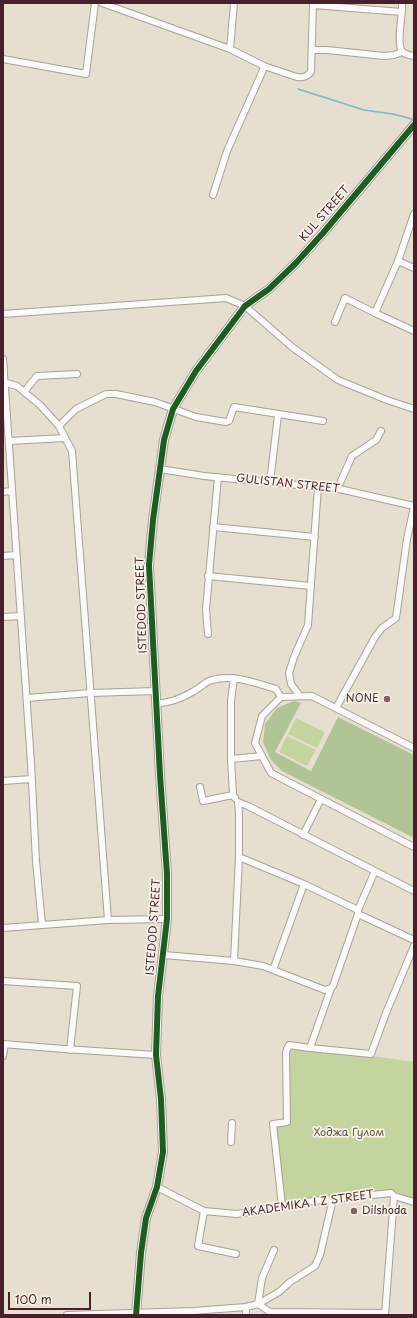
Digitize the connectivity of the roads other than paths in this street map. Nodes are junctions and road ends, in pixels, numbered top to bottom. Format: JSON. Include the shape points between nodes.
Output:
{"nodes":[{"id":1,"x":95,"y":3,"type":"edge"},
{"id":2,"x":102,"y":3,"type":"edge"},
{"id":3,"x":234,"y":3,"type":"edge"},
{"id":4,"x":402,"y":3,"type":"edge"},
{"id":5,"x":313,"y":4,"type":"edge"},
{"id":6,"x":402,"y":12,"type":"junction"},
{"id":7,"x":230,"y":49,"type":"junction"},
{"id":8,"x":312,"y":50,"type":"junction"},
{"id":9,"x":402,"y":52,"type":"junction"},
{"id":10,"x":414,"y":56,"type":"edge"},
{"id":11,"x":3,"y":59,"type":"edge"},
{"id":12,"x":264,"y":66,"type":"junction"},
{"id":13,"x":413,"y":127,"type":"edge"},
{"id":14,"x":213,"y":195,"type":"dead end"},
{"id":15,"x":414,"y":214,"type":"edge"},
{"id":16,"x":398,"y":261,"type":"junction"},
{"id":17,"x":414,"y":268,"type":"edge"},
{"id":18,"x":245,"y":306,"type":"junction"},
{"id":19,"x":375,"y":313,"type":"junction"},
{"id":20,"x":3,"y":314,"type":"edge"},
{"id":21,"x":335,"y":322,"type":"dead end"},
{"id":22,"x":414,"y":331,"type":"edge"},
{"id":23,"x":3,"y":359,"type":"edge"},
{"id":24,"x":77,"y":374,"type":"dead end"},
{"id":25,"x":4,"y":382,"type":"edge"},
{"id":26,"x":24,"y":392,"type":"junction"},
{"id":27,"x":414,"y":408,"type":"edge"},
{"id":28,"x":173,"y":409,"type":"junction"},
{"id":29,"x":278,"y":415,"type":"junction"},
{"id":30,"x":324,"y":421,"type":"dead end"},
{"id":31,"x":59,"y":426,"type":"junction"},
{"id":32,"x":381,"y":432,"type":"dead end"},
{"id":33,"x":7,"y":438,"type":"edge"},
{"id":34,"x":64,"y":438,"type":"junction"},
{"id":35,"x":160,"y":469,"type":"junction"},
{"id":36,"x":218,"y":477,"type":"junction"},
{"id":37,"x":270,"y":482,"type":"junction"},
{"id":38,"x":318,"y":488,"type":"junction"},
{"id":39,"x":335,"y":488,"type":"junction"},
{"id":40,"x":12,"y":491,"type":"junction"},
{"id":41,"x":3,"y":492,"type":"edge"},
{"id":42,"x":414,"y":506,"type":"edge"},
{"id":43,"x":213,"y":528,"type":"junction"},
{"id":44,"x":315,"y":537,"type":"junction"},
{"id":45,"x":407,"y":539,"type":"junction"},
{"id":46,"x":414,"y":540,"type":"edge"},
{"id":47,"x":16,"y":555,"type":"junction"},
{"id":48,"x":3,"y":556,"type":"edge"},
{"id":49,"x":208,"y":576,"type":"junction"},
{"id":50,"x":311,"y":586,"type":"junction"},
{"id":51,"x":21,"y":616,"type":"junction"},
{"id":52,"x":3,"y":617,"type":"edge"},
{"id":53,"x":208,"y":634,"type":"dead end"},
{"id":54,"x":234,"y":678,"type":"junction"},
{"id":55,"x":156,"y":691,"type":"junction"},
{"id":56,"x":90,"y":693,"type":"junction"},
{"id":57,"x":300,"y":696,"type":"junction"},
{"id":58,"x":281,"y":697,"type":"junction"},
{"id":59,"x":27,"y":698,"type":"junction"},
{"id":60,"x":156,"y":704,"type":"junction"},
{"id":61,"x":336,"y":708,"type":"junction"},
{"id":62,"x":414,"y":748,"type":"edge"},
{"id":63,"x":262,"y":756,"type":"junction"},
{"id":64,"x":231,"y":759,"type":"junction"},
{"id":65,"x":32,"y":780,"type":"junction"},
{"id":66,"x":3,"y":781,"type":"edge"},
{"id":67,"x":200,"y":787,"type":"dead end"},
{"id":68,"x":233,"y":795,"type":"junction"},
{"id":69,"x":321,"y":799,"type":"junction"},
{"id":70,"x":238,"y":802,"type":"junction"},
{"id":71,"x":303,"y":835,"type":"junction"},
{"id":72,"x":414,"y":847,"type":"edge"},
{"id":73,"x":239,"y":857,"type":"junction"},
{"id":74,"x":375,"y":871,"type":"junction"},
{"id":75,"x":304,"y":884,"type":"junction"},
{"id":76,"x":414,"y":891,"type":"edge"},
{"id":77,"x":358,"y":912,"type":"junction"},
{"id":78,"x":167,"y":919,"type":"junction"},
{"id":79,"x":108,"y":920,"type":"junction"},
{"id":80,"x":42,"y":925,"type":"junction"},
{"id":81,"x":3,"y":928,"type":"edge"},
{"id":82,"x":414,"y":940,"type":"edge"},
{"id":83,"x":414,"y":946,"type":"edge"},
{"id":84,"x":164,"y":955,"type":"junction"},
{"id":85,"x":234,"y":961,"type":"junction"},
{"id":86,"x":274,"y":970,"type":"junction"},
{"id":87,"x":3,"y":981,"type":"edge"},
{"id":88,"x":331,"y":988,"type":"junction"},
{"id":89,"x":4,"y":1044,"type":"edge"},
{"id":90,"x":310,"y":1048,"type":"junction"},
{"id":91,"x":70,"y":1050,"type":"junction"},
{"id":92,"x":156,"y":1055,"type":"junction"},
{"id":93,"x":3,"y":1056,"type":"edge"},
{"id":94,"x":232,"y":1123,"type":"dead end"},
{"id":95,"x":231,"y":1142,"type":"dead end"},
{"id":96,"x":157,"y":1187,"type":"junction"},
{"id":97,"x":394,"y":1196,"type":"junction"},
{"id":98,"x":333,"y":1199,"type":"junction"},
{"id":99,"x":326,"y":1200,"type":"junction"},
{"id":100,"x":414,"y":1202,"type":"edge"},
{"id":101,"x":282,"y":1206,"type":"junction"},
{"id":102,"x":331,"y":1208,"type":"junction"},
{"id":103,"x":204,"y":1211,"type":"junction"},
{"id":104,"x":274,"y":1250,"type":"dead end"},
{"id":105,"x":236,"y":1254,"type":"dead end"},
{"id":106,"x":258,"y":1304,"type":"junction"},
{"id":107,"x":246,"y":1307,"type":"junction"},
{"id":108,"x":136,"y":1314,"type":"edge"},
{"id":109,"x":385,"y":1314,"type":"edge"},
{"id":110,"x":67,"y":1315,"type":"edge"},
{"id":111,"x":246,"y":1315,"type":"edge"}],
"edges":[{"from":1,"to":11,"type":"street","via":[[86,74]]},
{"from":2,"to":7,"type":"street"},
{"from":3,"to":7,"type":"street"},
{"from":4,"to":6,"type":"street"},
{"from":5,"to":6,"type":"street"},
{"from":5,"to":8,"type":"street"},
{"from":6,"to":9,"type":"street"},
{"from":7,"to":12,"type":"street"},
{"from":8,"to":9,"type":"street","via":[[384,56]]},
{"from":8,"to":12,"type":"street","via":[[311,72],[308,76],[297,77]]},
{"from":9,"to":10,"type":"street"},
{"from":12,"to":14,"type":"street","via":[[227,151]]},
{"from":13,"to":18,"type":"street","name":"KUL STREET","via":[[305,253],[268,289]]},
{"from":15,"to":16,"type":"street"},
{"from":16,"to":17,"type":"street"},
{"from":16,"to":19,"type":"street"},
{"from":18,"to":20,"type":"street","via":[[226,298]]},
{"from":18,"to":27,"type":"street","via":[[292,347],[338,380]]},
{"from":18,"to":28,"type":"street","name":"KUL STREET","via":[[196,371]]},
{"from":19,"to":21,"type":"street","via":[[345,298]]},
{"from":19,"to":22,"type":"street"},
{"from":23,"to":25,"type":"street"},
{"from":24,"to":26,"type":"street","via":[[37,376]]},
{"from":25,"to":26,"type":"street","via":[[17,386]]},
{"from":25,"to":33,"type":"street"},
{"from":26,"to":31,"type":"street"},
{"from":28,"to":29,"type":"street","via":[[196,417],[226,422],[229,421],[234,407]]},
{"from":28,"to":31,"type":"street","via":[[155,402],[106,394],[76,410]]},
{"from":28,"to":35,"type":"street","name":"ISTEDOD STREET","via":[[164,440]]},
{"from":29,"to":30,"type":"street"},
{"from":29,"to":37,"type":"street"},
{"from":31,"to":34,"type":"street"},
{"from":32,"to":39,"type":"street","via":[[376,440],[352,456],[340,483]]},
{"from":33,"to":34,"type":"street"},
{"from":33,"to":40,"type":"street"},
{"from":34,"to":56,"type":"street","via":[[72,451]]},
{"from":35,"to":36,"type":"street","name":"GULISTAN STREET"},
{"from":35,"to":55,"type":"street","name":"ISTEDOD STREET","via":[[149,565]]},
{"from":36,"to":37,"type":"street","name":"GULISTAN STREET"},
{"from":36,"to":43,"type":"street"},
{"from":37,"to":38,"type":"street","name":"GULISTAN STREET"},
{"from":38,"to":39,"type":"street","name":"GULISTAN STREET"},
{"from":38,"to":44,"type":"street"},
{"from":39,"to":42,"type":"street","name":"GULISTAN STREET"},
{"from":40,"to":41,"type":"street"},
{"from":40,"to":47,"type":"street"},
{"from":42,"to":45,"type":"street"},
{"from":43,"to":44,"type":"street"},
{"from":43,"to":49,"type":"street"},
{"from":44,"to":50,"type":"street"},
{"from":45,"to":46,"type":"street"},
{"from":45,"to":61,"type":"street","via":[[396,618],[375,637]]},
{"from":47,"to":48,"type":"street"},
{"from":47,"to":51,"type":"street"},
{"from":49,"to":50,"type":"street"},
{"from":49,"to":53,"type":"street"},
{"from":50,"to":57,"type":"street","via":[[308,625],[289,673],[291,684]]},
{"from":51,"to":52,"type":"street"},
{"from":51,"to":59,"type":"street"},
{"from":54,"to":58,"type":"street","via":[[276,689]]},
{"from":54,"to":60,"type":"street","via":[[211,680],[175,701]]},
{"from":54,"to":64,"type":"street","via":[[231,700]]},
{"from":55,"to":56,"type":"street"},
{"from":55,"to":60,"type":"street","name":"ISTEDOD STREET"},
{"from":56,"to":59,"type":"street"},
{"from":56,"to":79,"type":"street"},
{"from":57,"to":58,"type":"street"},
{"from":57,"to":61,"type":"street","via":[[312,696]]},
{"from":58,"to":63,"type":"street","via":[[262,716],[255,743]]},
{"from":59,"to":65,"type":"street"},
{"from":60,"to":78,"type":"street","name":"ISTEDOD STREET","via":[[167,874]]},
{"from":61,"to":62,"type":"street"},
{"from":63,"to":64,"type":"street"},
{"from":63,"to":69,"type":"street","via":[[271,773]]},
{"from":64,"to":68,"type":"street"},
{"from":65,"to":66,"type":"street"},
{"from":65,"to":80,"type":"street"},
{"from":67,"to":68,"type":"street","via":[[203,800]]},
{"from":68,"to":70,"type":"street"},
{"from":69,"to":71,"type":"street"},
{"from":69,"to":72,"type":"street"},
{"from":70,"to":71,"type":"street"},
{"from":70,"to":73,"type":"street"},
{"from":71,"to":74,"type":"street"},
{"from":73,"to":75,"type":"street"},
{"from":73,"to":85,"type":"street"},
{"from":74,"to":76,"type":"street"},
{"from":74,"to":77,"type":"street"},
{"from":75,"to":77,"type":"street"},
{"from":75,"to":86,"type":"street"},
{"from":77,"to":82,"type":"street"},
{"from":77,"to":88,"type":"street"},
{"from":78,"to":79,"type":"street"},
{"from":78,"to":84,"type":"street","name":"ISTEDOD STREET"},
{"from":79,"to":80,"type":"street"},
{"from":80,"to":81,"type":"street"},
{"from":83,"to":90,"type":"street","via":[[371,1054]]},
{"from":84,"to":85,"type":"street"},
{"from":84,"to":92,"type":"street","name":"ISTEDOD STREET","via":[[158,996]]},
{"from":85,"to":86,"type":"street"},
{"from":86,"to":88,"type":"street","via":[[325,990]]},
{"from":87,"to":91,"type":"street","via":[[77,986]]},
{"from":88,"to":90,"type":"street"},
{"from":89,"to":91,"type":"street"},
{"from":89,"to":93,"type":"street"},
{"from":90,"to":101,"type":"street","via":[[289,1046],[287,1049],[287,1122],[272,1124]]},
{"from":91,"to":92,"type":"street"},
{"from":92,"to":96,"type":"street","name":"ISTEDOD STREET","via":[[163,1135]]},
{"from":94,"to":95,"type":"street"},
{"from":96,"to":103,"type":"street","name":"AKADEMIKA I Z STREET"},
{"from":96,"to":108,"type":"street","name":"ISTEDOD STREET","via":[[146,1218]]},
{"from":97,"to":98,"type":"street","name":"AKADEMIKA I Z STREET","via":[[392,1193]]},
{"from":97,"to":100,"type":"street","name":"AKADEMIKA I Z STREET"},
{"from":97,"to":109,"type":"street"},
{"from":98,"to":99,"type":"street","name":"AKADEMIKA I Z STREET"},
{"from":98,"to":102,"type":"street"},
{"from":99,"to":101,"type":"street","name":"AKADEMIKA I Z STREET"},
{"from":99,"to":102,"type":"street"},
{"from":101,"to":103,"type":"street","name":"AKADEMIKA I Z STREET","via":[[237,1214]]},
{"from":102,"to":106,"type":"street","via":[[315,1266],[290,1282],[280,1292]]},
{"from":103,"to":105,"type":"street","via":[[198,1246]]},
{"from":104,"to":106,"type":"street","via":[[262,1278]]},
{"from":106,"to":107,"type":"street"},
{"from":106,"to":109,"type":"street","via":[[270,1312]]},
{"from":107,"to":108,"type":"street"},
{"from":107,"to":111,"type":"street"},
{"from":108,"to":110,"type":"street"}]}
